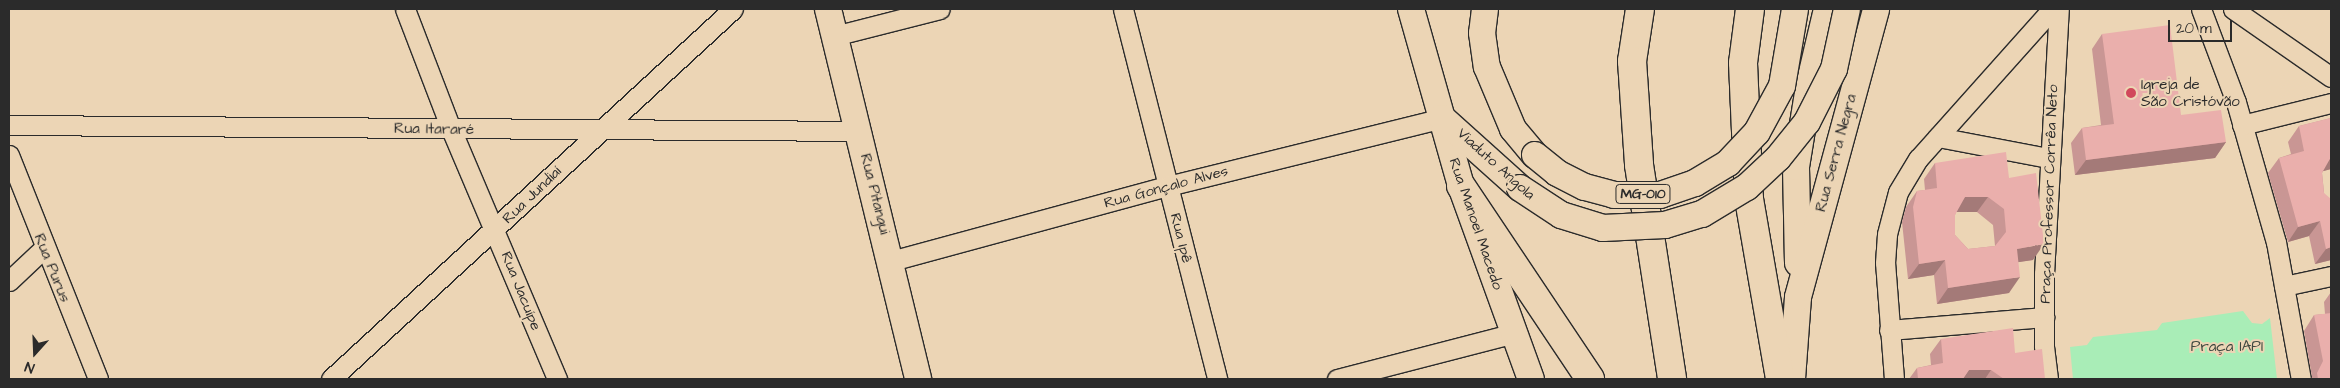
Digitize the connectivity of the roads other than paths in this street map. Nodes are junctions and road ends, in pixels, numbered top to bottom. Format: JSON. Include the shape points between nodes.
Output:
{"nodes":[{"id":1,"x":405,"y":9,"type":"edge"},
{"id":2,"x":733,"y":9,"type":"edge"},
{"id":3,"x":828,"y":9,"type":"edge"},
{"id":4,"x":940,"y":9,"type":"edge"},
{"id":5,"x":1123,"y":9,"type":"edge"},
{"id":6,"x":1410,"y":9,"type":"edge"},
{"id":7,"x":1485,"y":9,"type":"edge"},
{"id":8,"x":1640,"y":9,"type":"edge"},
{"id":9,"x":1750,"y":9,"type":"edge"},
{"id":10,"x":1795,"y":9,"type":"edge"},
{"id":11,"x":1827,"y":9,"type":"edge"},
{"id":12,"x":1847,"y":9,"type":"edge"},
{"id":13,"x":1876,"y":9,"type":"edge"},
{"id":14,"x":2052,"y":9,"type":"edge"},
{"id":15,"x":2059,"y":9,"type":"edge"},
{"id":16,"x":2201,"y":9,"type":"edge"},
{"id":17,"x":2233,"y":9,"type":"edge"},
{"id":18,"x":834,"y":36,"type":"junction"},
{"id":19,"x":2331,"y":77,"type":"edge"},
{"id":20,"x":2331,"y":103,"type":"edge"},
{"id":21,"x":1442,"y":118,"type":"junction"},
{"id":22,"x":9,"y":125,"type":"edge"},
{"id":23,"x":2242,"y":125,"type":"junction"},
{"id":24,"x":451,"y":129,"type":"junction"},
{"id":25,"x":600,"y":131,"type":"junction"},
{"id":26,"x":859,"y":131,"type":"junction"},
{"id":27,"x":1938,"y":137,"type":"junction"},
{"id":28,"x":9,"y":155,"type":"edge"},
{"id":29,"x":2048,"y":158,"type":"junction"},
{"id":30,"x":1168,"y":186,"type":"junction"},
{"id":31,"x":1461,"y":186,"type":"junction"},
{"id":32,"x":496,"y":230,"type":"junction"},
{"id":33,"x":44,"y":248,"type":"junction"},
{"id":34,"x":891,"y":261,"type":"junction"},
{"id":35,"x":2331,"y":276,"type":"edge"},
{"id":36,"x":9,"y":281,"type":"edge"},
{"id":37,"x":2284,"y":286,"type":"junction"},
{"id":38,"x":1798,"y":296,"type":"junction"},
{"id":39,"x":2044,"y":317,"type":"junction"},
{"id":40,"x":1889,"y":330,"type":"junction"},
{"id":41,"x":1514,"y":333,"type":"junction"},
{"id":42,"x":98,"y":379,"type":"edge"},
{"id":43,"x":331,"y":379,"type":"edge"},
{"id":44,"x":557,"y":379,"type":"edge"},
{"id":45,"x":918,"y":379,"type":"edge"},
{"id":46,"x":1217,"y":379,"type":"edge"},
{"id":47,"x":1337,"y":379,"type":"edge"},
{"id":48,"x":1531,"y":379,"type":"edge"},
{"id":49,"x":1590,"y":379,"type":"edge"},
{"id":50,"x":1672,"y":379,"type":"edge"},
{"id":51,"x":1780,"y":379,"type":"edge"},
{"id":52,"x":1792,"y":379,"type":"edge"},
{"id":53,"x":1894,"y":379,"type":"edge"},
{"id":54,"x":2048,"y":379,"type":"edge"},
{"id":55,"x":2300,"y":379,"type":"edge"}],
"edges":[{"from":1,"to":24,"type":"street","name":"Rua Jacuípe"},
{"from":2,"to":25,"type":"street","name":"Rua Jundiaí"},
{"from":3,"to":18,"type":"street","name":"Rua Pitangui"},
{"from":4,"to":18,"type":"street"},
{"from":5,"to":30,"type":"street","name":"Rua Ipê"},
{"from":6,"to":21,"type":"street","name":"Rua Manoel Macedo"},
{"from":7,"to":10,"type":"street","bridge":true,"via":[[1482,33],[1493,83],[1513,129],[1535,155],[1557,173],[1585,187],[1614,195],[1660,195],[1695,183],[1728,163],[1757,132],[1782,86]]},
{"from":8,"to":50,"type":"highway","number":"MG-010","via":[[1632,61],[1639,165]]},
{"from":9,"to":51,"type":"highway","via":[[1743,63],[1749,199]]},
{"from":11,"to":38,"type":"street","name":"Rua Serra Negra","via":[[1810,81],[1796,167]]},
{"from":12,"to":21,"type":"street","name":"Viaduto Angola","bridge":true,"via":[[1834,69],[1807,122],[1778,158],[1747,187],[1702,214],[1665,225],[1603,228],[1561,215],[1520,188]]},
{"from":13,"to":38,"type":"street","name":"Rua Serra Negra"},
{"from":14,"to":27,"type":"street"},
{"from":15,"to":29,"type":"street","name":"Praça Professor Corrêa Neto"},
{"from":16,"to":23,"type":"street"},
{"from":17,"to":19,"type":"street"},
{"from":18,"to":26,"type":"street","name":"Rua Pitangui"},
{"from":20,"to":23,"type":"street"},
{"from":21,"to":30,"type":"street","name":"Rua Gonçalo Alves"},
{"from":21,"to":31,"type":"street","name":"Rua Manoel Macedo"},
{"from":22,"to":24,"type":"street","name":"Rua Itararé"},
{"from":23,"to":37,"type":"street","via":[[2276,242]]},
{"from":24,"to":25,"type":"street","name":"Rua Itararé"},
{"from":24,"to":32,"type":"street","name":"Rua Jacuípe"},
{"from":25,"to":26,"type":"street","name":"Rua Itararé"},
{"from":25,"to":32,"type":"street","name":"Rua Jundiaí"},
{"from":26,"to":34,"type":"street","name":"Rua Pitangui"},
{"from":27,"to":29,"type":"street"},
{"from":27,"to":40,"type":"street","via":[[1918,160],[1898,192],[1887,234],[1885,294]]},
{"from":28,"to":33,"type":"street","name":"Rua Purus"},
{"from":29,"to":39,"type":"street","name":"Praça Professor Corrêa Neto"},
{"from":30,"to":34,"type":"street","name":"Rua Gonçalo Alves"},
{"from":30,"to":46,"type":"street","name":"Rua Ipê"},
{"from":31,"to":41,"type":"street","name":"Rua Manoel Macedo"},
{"from":31,"to":49,"type":"highway"},
{"from":32,"to":43,"type":"street","name":"Rua Jundiaí"},
{"from":32,"to":44,"type":"street","name":"Rua Jacuípe"},
{"from":33,"to":36,"type":"street"},
{"from":33,"to":42,"type":"street","name":"Rua Purus"},
{"from":34,"to":45,"type":"street","name":"Rua Pitangui"},
{"from":35,"to":37,"type":"street"},
{"from":37,"to":55,"type":"street"},
{"from":38,"to":52,"type":"street","name":"Rua Serra Negra"},
{"from":39,"to":40,"type":"street"},
{"from":39,"to":54,"type":"street","name":"Praça Professor Corrêa Neto"},
{"from":40,"to":53,"type":"street"},
{"from":41,"to":47,"type":"street"},
{"from":41,"to":48,"type":"street","name":"Rua Manoel Macedo"}]}
